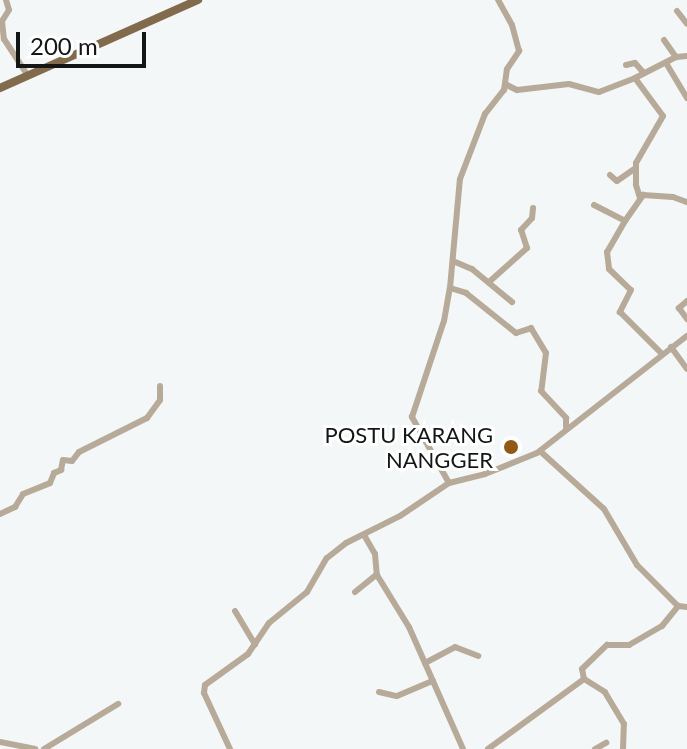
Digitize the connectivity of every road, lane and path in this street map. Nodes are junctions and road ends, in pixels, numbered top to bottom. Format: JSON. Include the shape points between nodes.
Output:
{"nodes":[{"id":1,"x":6,"y":0,"type":"edge"},
{"id":2,"x":198,"y":0,"type":"edge"},
{"id":3,"x":498,"y":0,"type":"edge"},
{"id":4,"x":677,"y":11,"type":"dead end"},
{"id":5,"x":687,"y":24,"type":"edge"},
{"id":6,"x":664,"y":40,"type":"dead end"},
{"id":7,"x":687,"y":56,"type":"edge"},
{"id":8,"x":676,"y":57,"type":"junction"},
{"id":9,"x":666,"y":63,"type":"junction"},
{"id":10,"x":626,"y":65,"type":"dead end"},
{"id":11,"x":644,"y":73,"type":"junction"},
{"id":12,"x":28,"y":76,"type":"junction"},
{"id":13,"x":635,"y":78,"type":"junction"},
{"id":14,"x":507,"y":85,"type":"junction"},
{"id":15,"x":0,"y":88,"type":"edge"},
{"id":16,"x":687,"y":98,"type":"edge"},
{"id":17,"x":634,"y":169,"type":"junction"},
{"id":18,"x":610,"y":175,"type":"dead end"},
{"id":19,"x":640,"y":198,"type":"junction"},
{"id":20,"x":687,"y":202,"type":"edge"},
{"id":21,"x":594,"y":205,"type":"dead end"},
{"id":22,"x":533,"y":208,"type":"dead end"},
{"id":23,"x":625,"y":221,"type":"junction"},
{"id":24,"x":453,"y":261,"type":"junction"},
{"id":25,"x":489,"y":282,"type":"junction"},
{"id":26,"x":450,"y":288,"type":"junction"},
{"id":27,"x":687,"y":301,"type":"edge"},
{"id":28,"x":512,"y":302,"type":"dead end"},
{"id":29,"x":687,"y":319,"type":"edge"},
{"id":30,"x":687,"y":336,"type":"edge"},
{"id":31,"x":671,"y":347,"type":"junction"},
{"id":32,"x":662,"y":354,"type":"junction"},
{"id":33,"x":687,"y":369,"type":"edge"},
{"id":34,"x":160,"y":386,"type":"dead end"},
{"id":35,"x":565,"y":430,"type":"junction"},
{"id":36,"x":540,"y":451,"type":"junction"},
{"id":37,"x":449,"y":483,"type":"junction"},
{"id":38,"x":0,"y":514,"type":"edge"},
{"id":39,"x":364,"y":535,"type":"junction"},
{"id":40,"x":377,"y":574,"type":"junction"},
{"id":41,"x":355,"y":592,"type":"dead end"},
{"id":42,"x":678,"y":606,"type":"junction"},
{"id":43,"x":687,"y":607,"type":"edge"},
{"id":44,"x":235,"y":611,"type":"dead end"},
{"id":45,"x":255,"y":644,"type":"junction"},
{"id":46,"x":478,"y":656,"type":"dead end"},
{"id":47,"x":425,"y":663,"type":"junction"},
{"id":48,"x":584,"y":679,"type":"junction"},
{"id":49,"x":433,"y":681,"type":"junction"},
{"id":50,"x":379,"y":692,"type":"dead end"},
{"id":51,"x":118,"y":704,"type":"dead end"},
{"id":52,"x":500,"y":741,"type":"junction"},
{"id":53,"x":0,"y":742,"type":"edge"},
{"id":54,"x":606,"y":743,"type":"dead end"},
{"id":55,"x":35,"y":749,"type":"edge"},
{"id":56,"x":44,"y":749,"type":"edge"},
{"id":57,"x":230,"y":749,"type":"edge"},
{"id":58,"x":463,"y":749,"type":"edge"},
{"id":59,"x":488,"y":749,"type":"edge"},
{"id":60,"x":506,"y":749,"type":"edge"},
{"id":61,"x":595,"y":749,"type":"edge"},
{"id":62,"x":623,"y":749,"type":"edge"}],
"edges":[{"from":1,"to":12,"type":"street","via":[[4,39]]},
{"from":2,"to":12,"type":"main road"},
{"from":3,"to":14,"type":"street","via":[[519,46],[507,69]]},
{"from":4,"to":5,"type":"street"},
{"from":6,"to":8,"type":"street"},
{"from":7,"to":8,"type":"street"},
{"from":8,"to":9,"type":"street"},
{"from":9,"to":11,"type":"street"},
{"from":9,"to":16,"type":"street"},
{"from":10,"to":11,"type":"street","via":[[635,63]]},
{"from":11,"to":13,"type":"street"},
{"from":12,"to":15,"type":"main road"},
{"from":13,"to":14,"type":"street","via":[[599,92],[569,84],[517,90]]},
{"from":13,"to":17,"type":"street","via":[[663,116]]},
{"from":14,"to":24,"type":"street","via":[[487,108],[460,179]]},
{"from":17,"to":18,"type":"street","via":[[617,181]]},
{"from":17,"to":19,"type":"street"},
{"from":19,"to":20,"type":"street"},
{"from":19,"to":23,"type":"street"},
{"from":21,"to":23,"type":"street"},
{"from":22,"to":25,"type":"street","via":[[521,230],[527,248]]},
{"from":23,"to":32,"type":"street","via":[[607,252],[609,269],[631,290],[620,312]]},
{"from":24,"to":25,"type":"street"},
{"from":24,"to":26,"type":"street"},
{"from":25,"to":28,"type":"street"},
{"from":26,"to":35,"type":"street","via":[[466,293],[516,333],[531,328],[546,353],[541,391],[566,418]]},
{"from":26,"to":37,"type":"street","via":[[431,368],[412,417]]},
{"from":27,"to":29,"type":"street","via":[[679,308]]},
{"from":30,"to":31,"type":"street"},
{"from":31,"to":32,"type":"street"},
{"from":31,"to":33,"type":"street"},
{"from":32,"to":35,"type":"street"},
{"from":34,"to":38,"type":"street","via":[[160,400],[147,418],[79,452],[72,461],[63,460],[50,483],[23,494],[15,507]]},
{"from":35,"to":36,"type":"street"},
{"from":36,"to":37,"type":"street"},
{"from":36,"to":42,"type":"street","via":[[604,509],[637,565]]},
{"from":37,"to":39,"type":"street"},
{"from":39,"to":40,"type":"street","via":[[375,554]]},
{"from":39,"to":45,"type":"street","via":[[323,562],[307,592],[269,623]]},
{"from":40,"to":41,"type":"street"},
{"from":40,"to":47,"type":"street"},
{"from":42,"to":43,"type":"street"},
{"from":42,"to":48,"type":"street","via":[[662,626],[629,645],[607,645],[582,669]]},
{"from":44,"to":45,"type":"street"},
{"from":45,"to":57,"type":"street","via":[[203,689]]},
{"from":46,"to":47,"type":"street","via":[[455,647]]},
{"from":47,"to":49,"type":"street"},
{"from":48,"to":52,"type":"street"},
{"from":48,"to":62,"type":"street","via":[[605,692],[616,708],[625,727]]},
{"from":49,"to":50,"type":"street","via":[[397,696]]},
{"from":49,"to":58,"type":"street"},
{"from":51,"to":56,"type":"street"},
{"from":52,"to":59,"type":"street"},
{"from":52,"to":60,"type":"street"},
{"from":53,"to":55,"type":"street"},
{"from":54,"to":61,"type":"street"}]}
